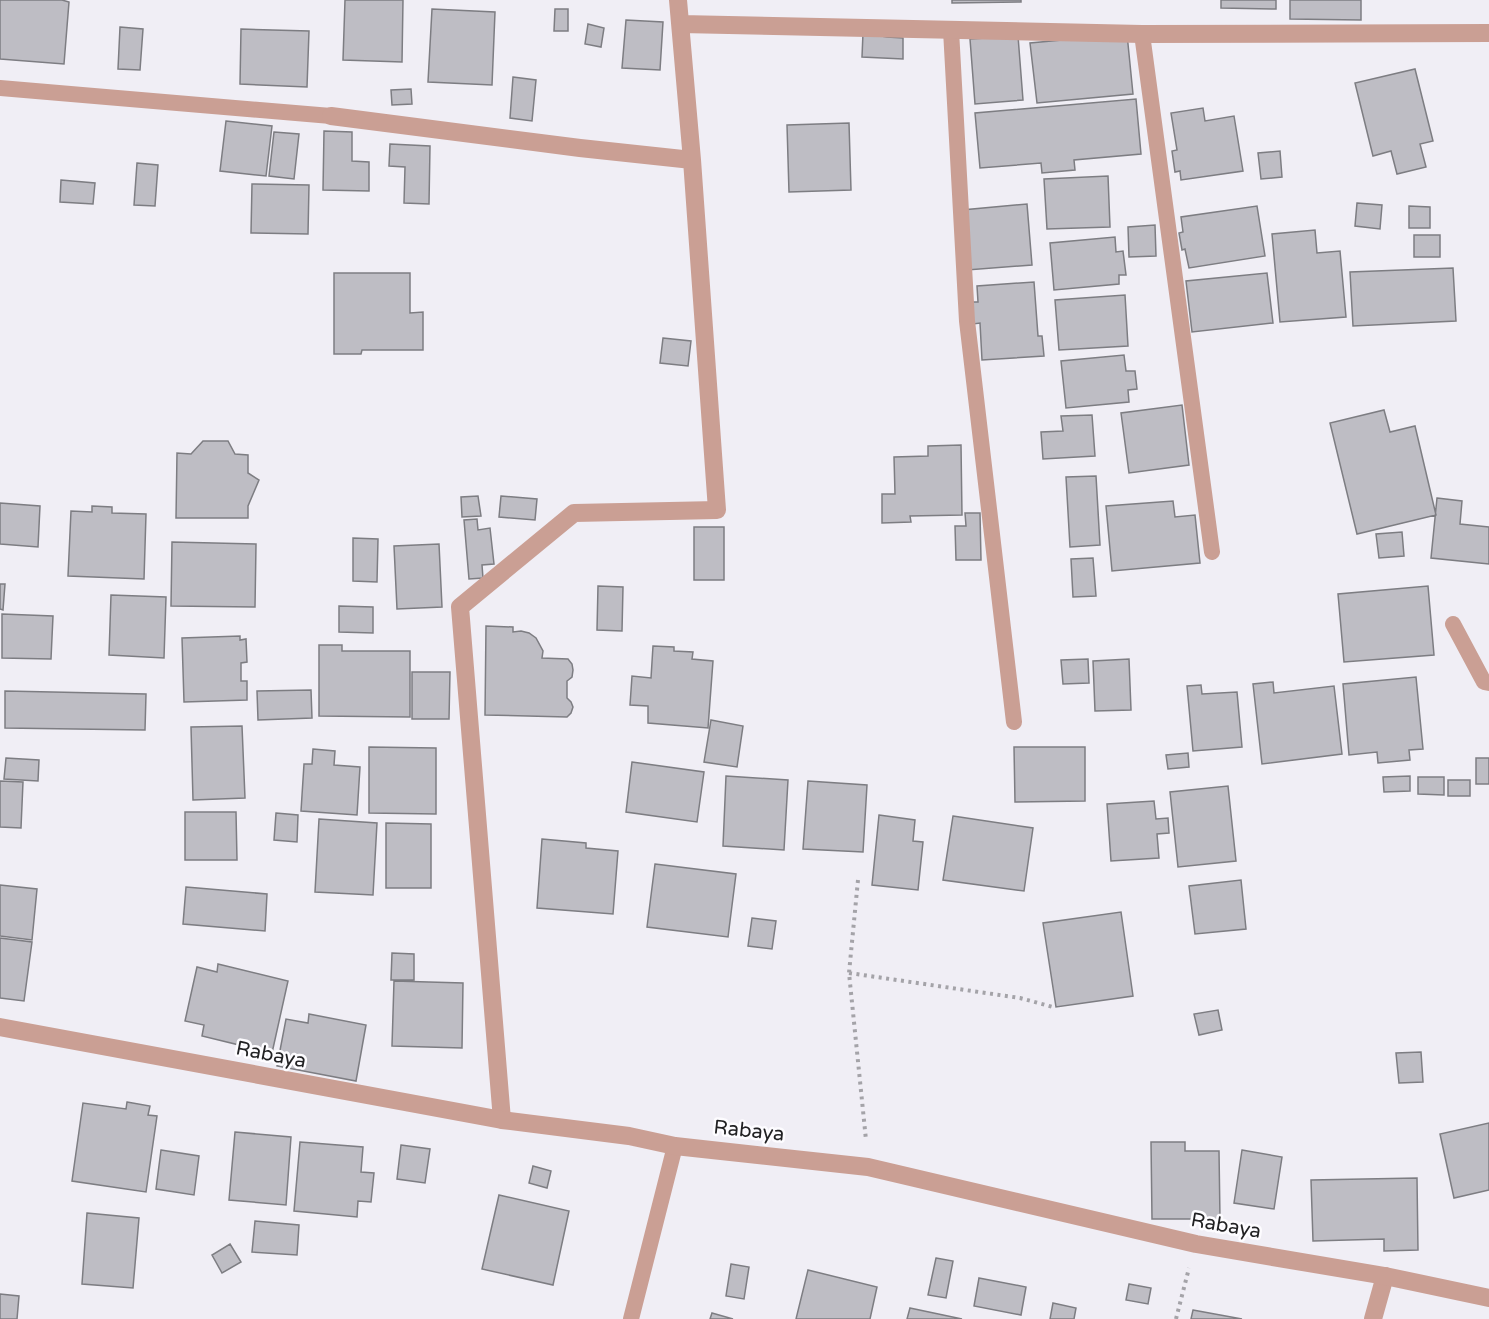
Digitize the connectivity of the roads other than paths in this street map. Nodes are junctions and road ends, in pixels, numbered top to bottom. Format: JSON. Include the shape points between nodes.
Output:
{"nodes":[{"id":1,"x":678,"y":0,"type":"edge"},
{"id":2,"x":681,"y":24,"type":"junction"},
{"id":3,"x":951,"y":30,"type":"junction"},
{"id":4,"x":1489,"y":33,"type":"edge"},
{"id":5,"x":1142,"y":34,"type":"junction"},
{"id":6,"x":0,"y":88,"type":"edge"},
{"id":7,"x":331,"y":116,"type":"joint"},
{"id":8,"x":692,"y":160,"type":"junction"},
{"id":9,"x":1212,"y":552,"type":"dead end"},
{"id":10,"x":1454,"y":624,"type":"dead end"},
{"id":11,"x":1489,"y":682,"type":"edge"},
{"id":12,"x":1014,"y":722,"type":"dead end"},
{"id":13,"x":0,"y":1028,"type":"edge"},
{"id":14,"x":502,"y":1120,"type":"junction"},
{"id":15,"x":675,"y":1146,"type":"junction"},
{"id":16,"x":1385,"y":1276,"type":"junction"},
{"id":17,"x":1489,"y":1298,"type":"edge"},
{"id":18,"x":631,"y":1319,"type":"edge"},
{"id":19,"x":1372,"y":1319,"type":"edge"}],
"edges":[{"from":1,"to":2,"type":"street"},
{"from":2,"to":3,"type":"street"},
{"from":2,"to":8,"type":"street"},
{"from":3,"to":5,"type":"street"},
{"from":3,"to":12,"type":"lane","via":[[967,321]]},
{"from":4,"to":5,"type":"street"},
{"from":5,"to":9,"type":"lane"},
{"from":6,"to":7,"type":"lane"},
{"from":7,"to":8,"type":"street"},
{"from":8,"to":14,"type":"street","via":[[717,510],[574,513],[460,607]]},
{"from":10,"to":11,"type":"lane","via":[[1484,682]]},
{"from":13,"to":14,"type":"street","name":"Rabaya"},
{"from":14,"to":15,"type":"street","name":"Rabaya","via":[[629,1136]]},
{"from":15,"to":16,"type":"street","name":"Rabaya","via":[[868,1167],[1196,1244]]},
{"from":15,"to":18,"type":"lane"},
{"from":16,"to":17,"type":"street","name":"Rabaya"},
{"from":16,"to":19,"type":"street"}]}
